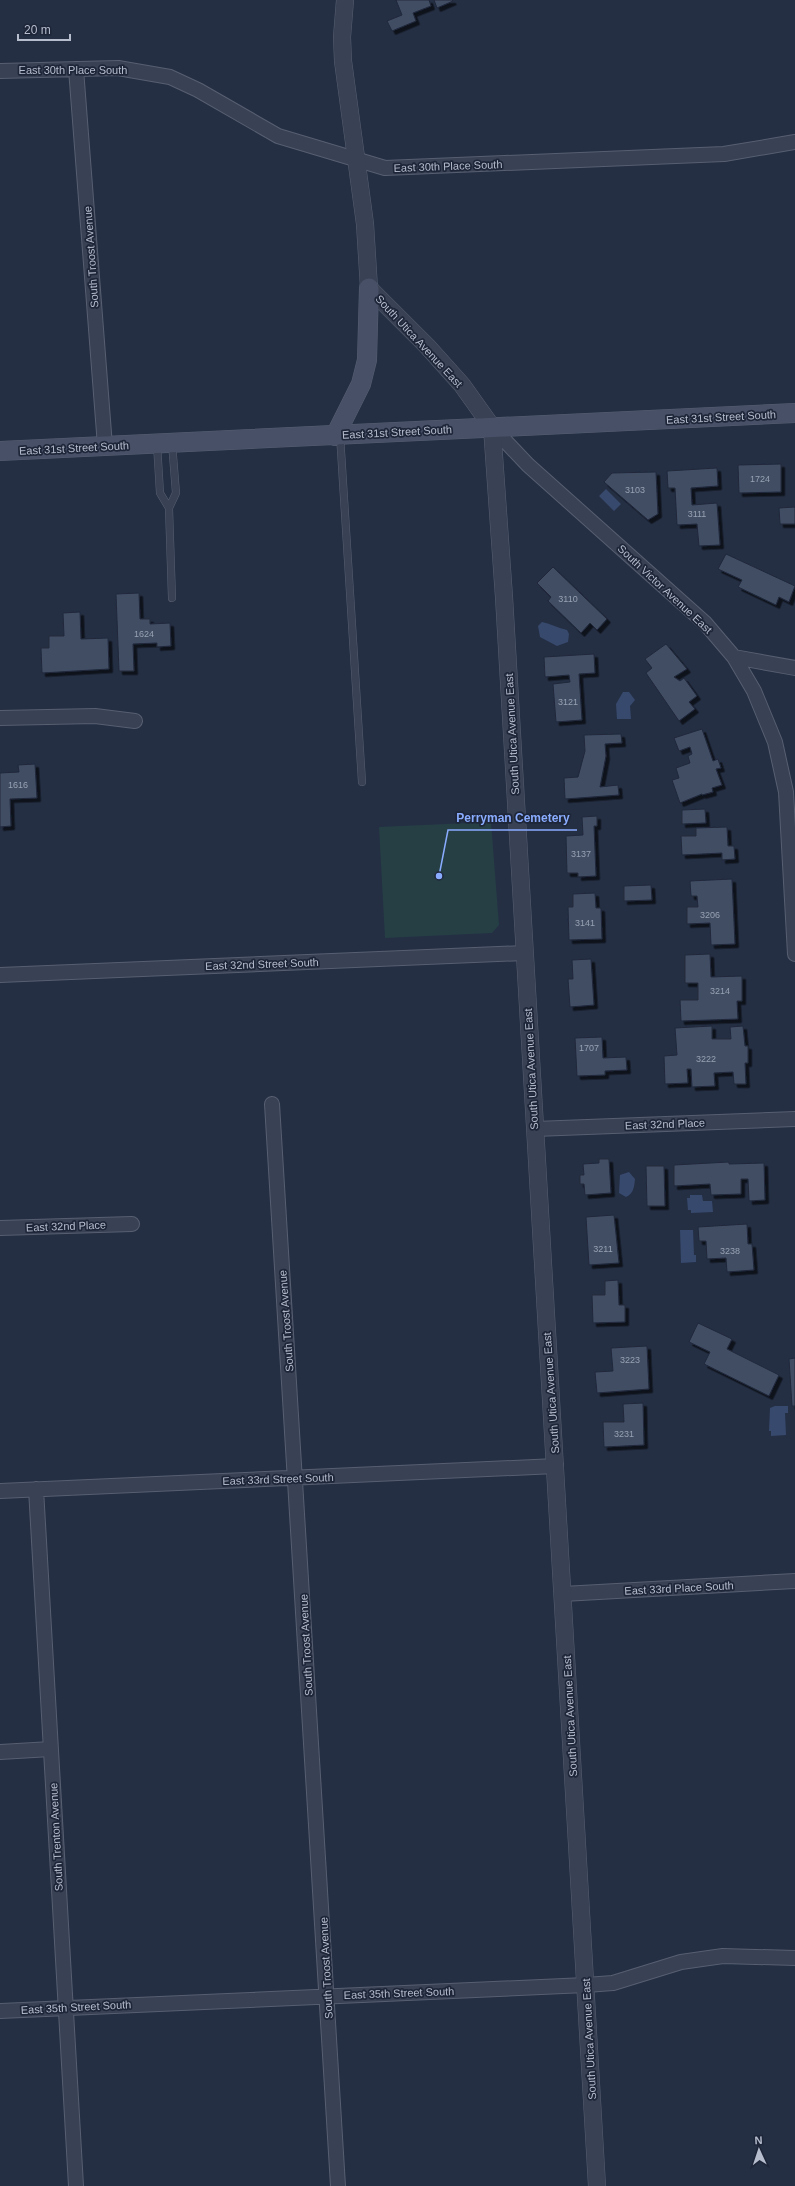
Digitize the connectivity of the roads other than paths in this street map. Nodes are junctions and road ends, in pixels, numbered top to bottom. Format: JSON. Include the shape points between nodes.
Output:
{"nodes":[{"id":1,"x":345,"y":0,"type":"edge"},
{"id":2,"x":76,"y":69,"type":"junction"},
{"id":3,"x":0,"y":71,"type":"edge"},
{"id":4,"x":795,"y":142,"type":"edge"},
{"id":5,"x":357,"y":160,"type":"junction"},
{"id":6,"x":369,"y":288,"type":"junction"},
{"id":7,"x":795,"y":414,"type":"edge"},
{"id":8,"x":492,"y":427,"type":"junction"},
{"id":9,"x":338,"y":435,"type":"junction"},
{"id":10,"x":165,"y":444,"type":"junction"},
{"id":11,"x":105,"y":446,"type":"junction"},
{"id":12,"x":0,"y":451,"type":"edge"},
{"id":13,"x":169,"y":508,"type":"junction"},
{"id":14,"x":172,"y":598,"type":"dead end"},
{"id":15,"x":734,"y":658,"type":"junction"},
{"id":16,"x":795,"y":668,"type":"edge"},
{"id":17,"x":0,"y":718,"type":"edge"},
{"id":18,"x":135,"y":721,"type":"dead end"},
{"id":19,"x":362,"y":782,"type":"dead end"},
{"id":20,"x":792,"y":828,"type":"edge"},
{"id":21,"x":524,"y":953,"type":"junction"},
{"id":22,"x":795,"y":954,"type":"edge"},
{"id":23,"x":0,"y":975,"type":"edge"},
{"id":24,"x":272,"y":1104,"type":"dead end"},
{"id":25,"x":795,"y":1119,"type":"edge"},
{"id":26,"x":535,"y":1129,"type":"junction"},
{"id":27,"x":132,"y":1224,"type":"dead end"},
{"id":28,"x":0,"y":1228,"type":"edge"},
{"id":29,"x":556,"y":1466,"type":"junction"},
{"id":30,"x":296,"y":1479,"type":"junction"},
{"id":31,"x":36,"y":1489,"type":"junction"},
{"id":32,"x":0,"y":1491,"type":"edge"},
{"id":33,"x":795,"y":1581,"type":"edge"},
{"id":34,"x":562,"y":1594,"type":"junction"},
{"id":35,"x":51,"y":1749,"type":"junction"},
{"id":36,"x":0,"y":1752,"type":"edge"},
{"id":37,"x":795,"y":1958,"type":"edge"},
{"id":38,"x":586,"y":1985,"type":"junction"},
{"id":39,"x":328,"y":1996,"type":"junction"},
{"id":40,"x":66,"y":2007,"type":"junction"},
{"id":41,"x":0,"y":2011,"type":"edge"},
{"id":42,"x":76,"y":2186,"type":"edge"},
{"id":43,"x":338,"y":2186,"type":"edge"},
{"id":44,"x":597,"y":2186,"type":"edge"}],
"edges":[{"from":1,"to":5,"type":"street","name":"South Utica Avenue East","via":[[343,61]]},
{"from":2,"to":3,"type":"street","name":"East 30th Place South"},
{"from":2,"to":5,"type":"street","name":"East 30th Place South","via":[[118,68],[170,77],[198,90],[278,136]]},
{"from":2,"to":11,"type":"street","name":"South Troost Avenue"},
{"from":4,"to":5,"type":"street","name":"East 30th Place South","via":[[724,154],[392,168]]},
{"from":5,"to":6,"type":"street","name":"South Utica Avenue East"},
{"from":6,"to":8,"type":"street","name":"South Utica Avenue East","via":[[462,385]]},
{"from":6,"to":9,"type":"main road","via":[[366,360],[361,384]]},
{"from":7,"to":8,"type":"main road","name":"East 31st Street South"},
{"from":8,"to":9,"type":"main road","name":"East 31st Street South"},
{"from":8,"to":15,"type":"street","name":"South Victor Avenue East","via":[[528,465],[705,624]]},
{"from":8,"to":21,"type":"street","name":"South Utica Avenue East"},
{"from":9,"to":10,"type":"main road","name":"East 31st Street South"},
{"from":9,"to":19,"type":"lane"},
{"from":10,"to":11,"type":"main road","name":"East 31st Street South"},
{"from":10,"to":13,"type":"lane","via":[[160,493]]},
{"from":10,"to":13,"type":"lane","via":[[176,493]]},
{"from":11,"to":12,"type":"main road","name":"East 31st Street South"},
{"from":13,"to":14,"type":"lane"},
{"from":15,"to":16,"type":"street"},
{"from":15,"to":20,"type":"street","name":"South Victor Avenue East","via":[[754,691],[775,742]]},
{"from":17,"to":18,"type":"street","via":[[95,716]]},
{"from":20,"to":22,"type":"street","name":"South Victor Avenue East"},
{"from":21,"to":23,"type":"street","name":"East 32nd Street South"},
{"from":21,"to":26,"type":"street","name":"South Utica Avenue East"},
{"from":24,"to":30,"type":"street","name":"South Troost Avenue"},
{"from":25,"to":26,"type":"street","name":"East 32nd Place"},
{"from":26,"to":29,"type":"street","name":"South Utica Avenue East"},
{"from":27,"to":28,"type":"street","name":"East 32nd Place"},
{"from":29,"to":30,"type":"street","name":"East 33rd Street South"},
{"from":29,"to":34,"type":"street","name":"South Utica Avenue East"},
{"from":30,"to":31,"type":"street","name":"East 33rd Street South"},
{"from":30,"to":39,"type":"street","name":"South Troost Avenue"},
{"from":31,"to":32,"type":"street","name":"East 33rd Street South"},
{"from":31,"to":35,"type":"street","name":"South Trenton Avenue"},
{"from":33,"to":34,"type":"street","name":"East 33rd Place South"},
{"from":34,"to":38,"type":"street","name":"South Utica Avenue East"},
{"from":35,"to":36,"type":"street"},
{"from":35,"to":40,"type":"street","name":"South Trenton Avenue"},
{"from":37,"to":38,"type":"street","name":"East 35th Street South","via":[[722,1956],[681,1962],[613,1983]]},
{"from":38,"to":39,"type":"street","name":"East 35th Street South"},
{"from":38,"to":44,"type":"street","name":"South Utica Avenue East"},
{"from":39,"to":40,"type":"street","name":"East 35th Street South"},
{"from":39,"to":43,"type":"street","name":"South Troost Avenue"},
{"from":40,"to":41,"type":"street","name":"East 35th Street South"},
{"from":40,"to":42,"type":"street","name":"South Trenton Avenue"}]}
